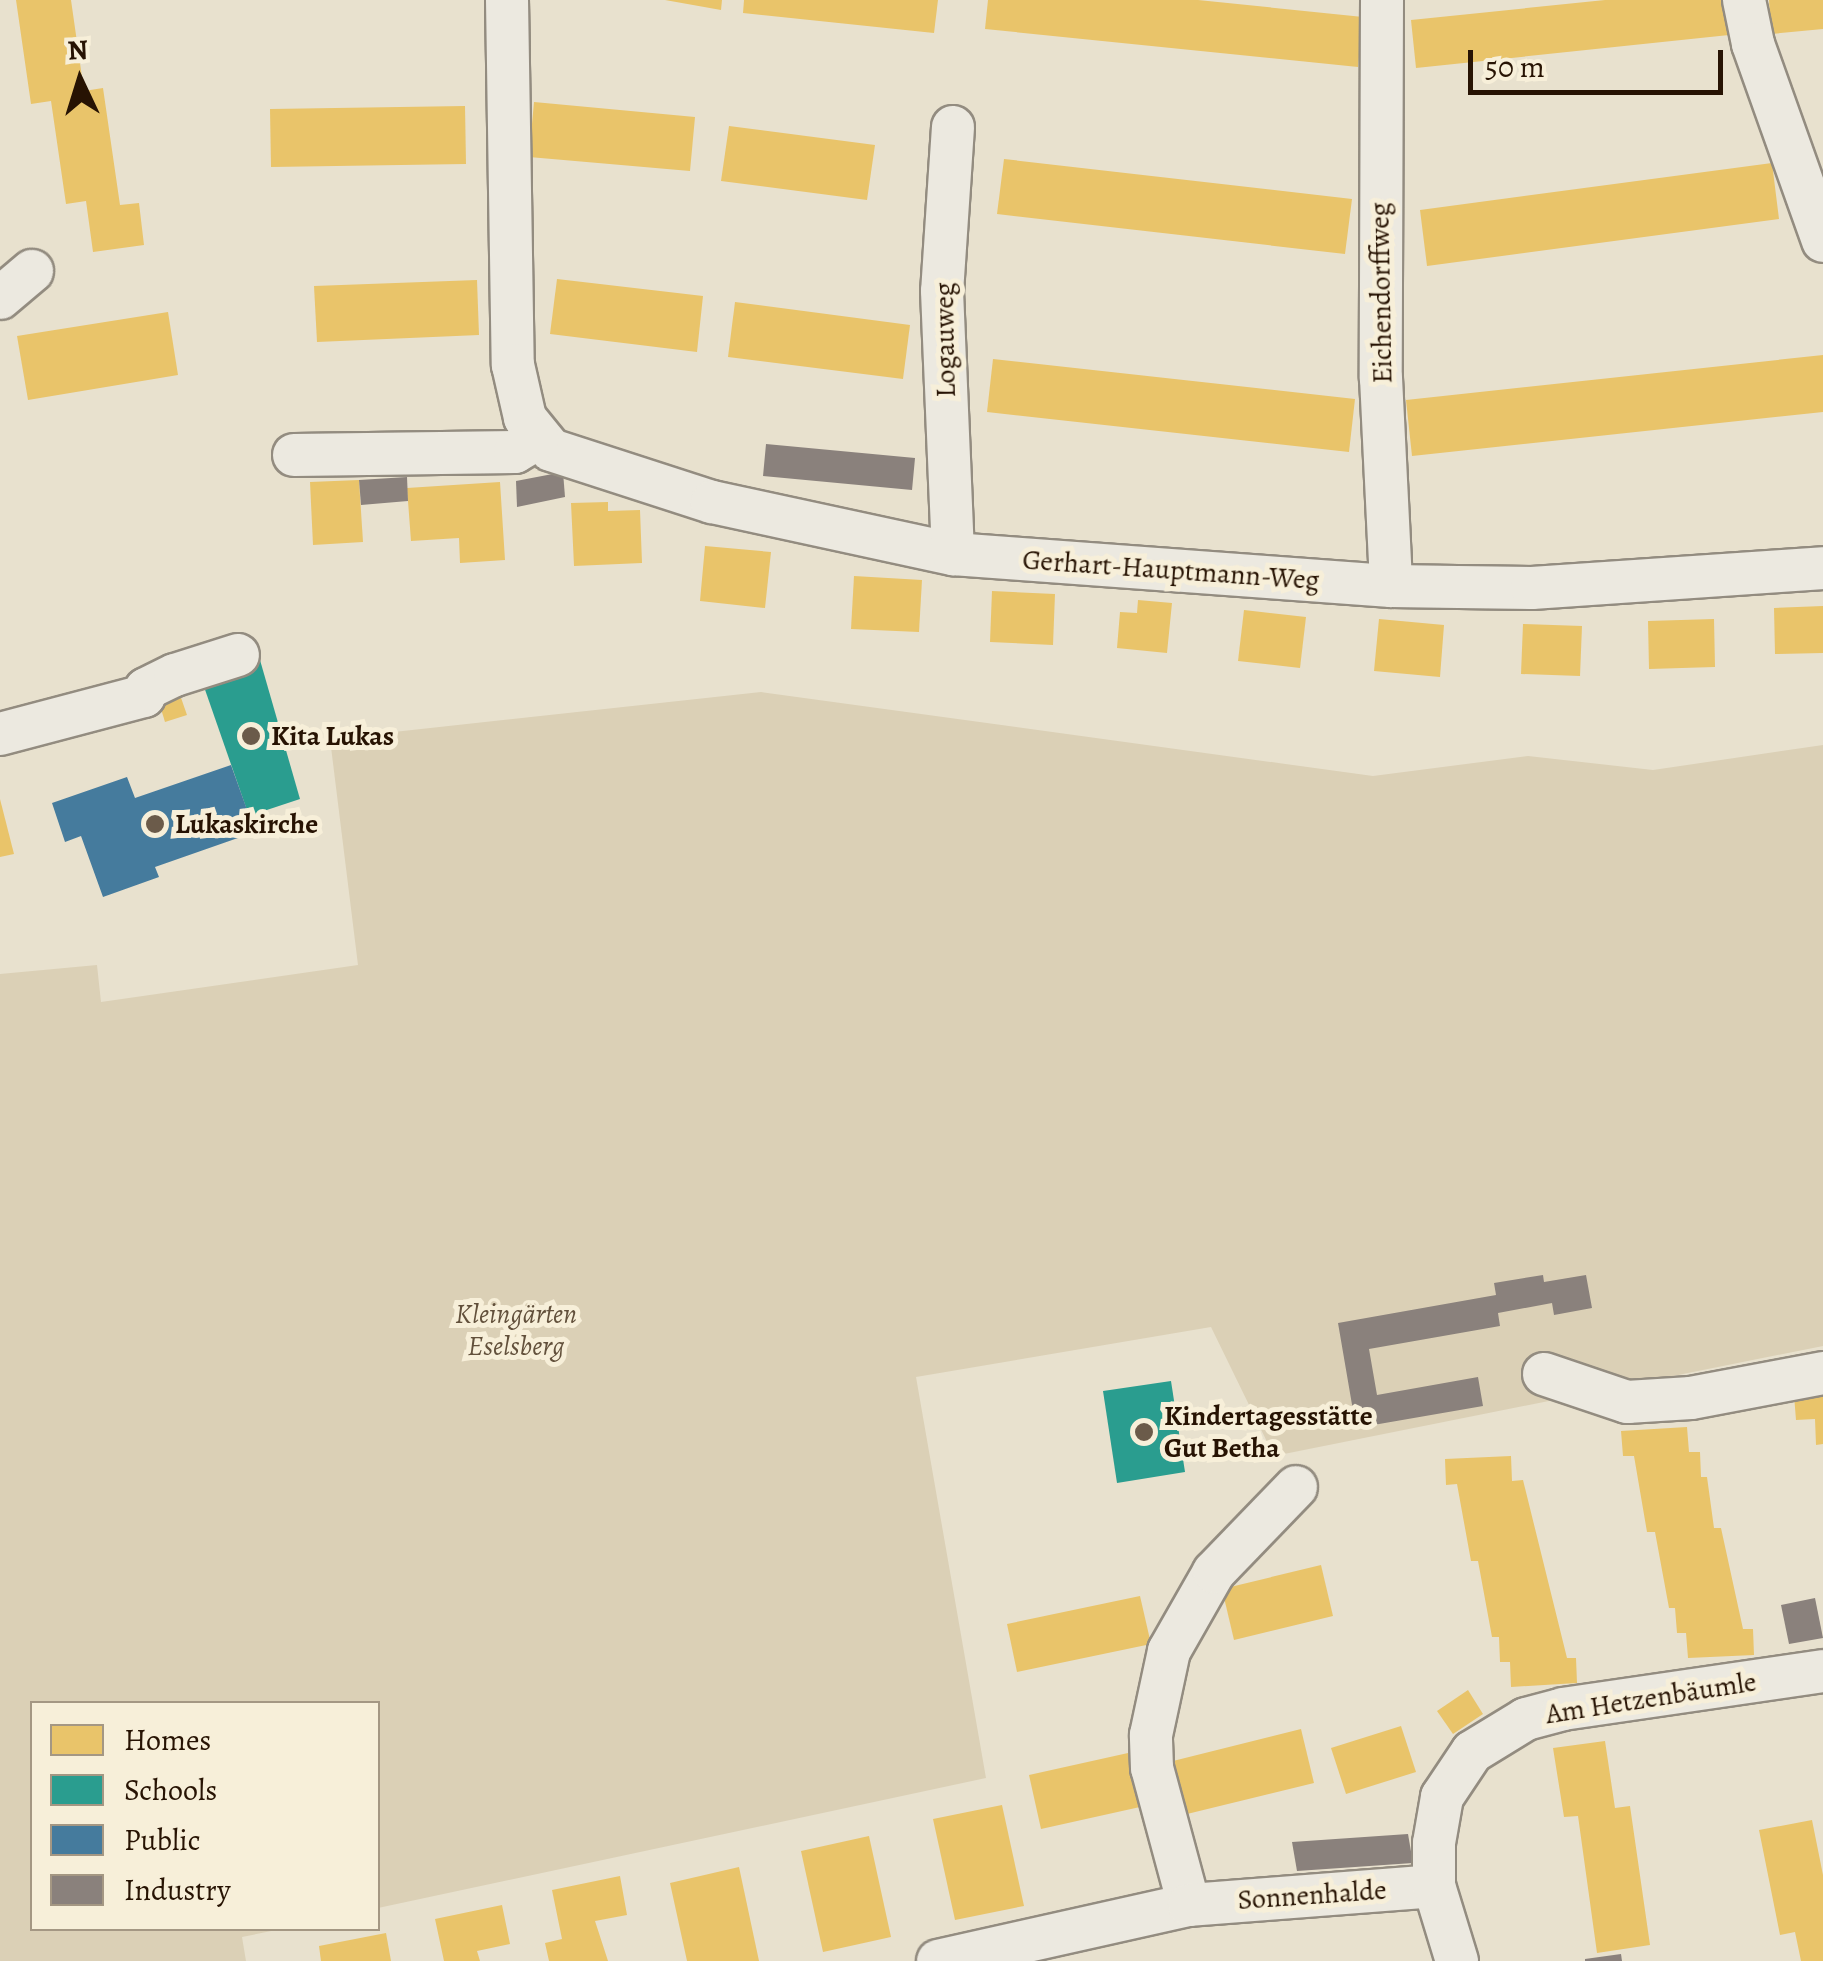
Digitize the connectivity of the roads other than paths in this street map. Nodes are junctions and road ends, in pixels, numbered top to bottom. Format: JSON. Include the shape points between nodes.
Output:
{"nodes":[{"id":1,"x":507,"y":0,"type":"edge"},
{"id":2,"x":1382,"y":0,"type":"edge"},
{"id":3,"x":1744,"y":0,"type":"edge"},
{"id":4,"x":953,"y":126,"type":"dead end"},
{"id":5,"x":1823,"y":242,"type":"edge"},
{"id":6,"x":536,"y":439,"type":"junction"},
{"id":7,"x":294,"y":454,"type":"dead end"},
{"id":8,"x":953,"y":554,"type":"junction"},
{"id":9,"x":1823,"y":568,"type":"edge"},
{"id":10,"x":1391,"y":586,"type":"junction"},
{"id":11,"x":238,"y":655,"type":"dead end"},
{"id":12,"x":0,"y":734,"type":"edge"},
{"id":13,"x":1823,"y":1373,"type":"edge"},
{"id":14,"x":1544,"y":1374,"type":"dead end"},
{"id":15,"x":1296,"y":1486,"type":"dead end"},
{"id":16,"x":1823,"y":1672,"type":"edge"},
{"id":17,"x":1434,"y":1886,"type":"junction"},
{"id":18,"x":1189,"y":1905,"type":"junction"},
{"id":19,"x":938,"y":1961,"type":"edge"},
{"id":20,"x":1457,"y":1961,"type":"edge"}],
"edges":[{"from":1,"to":6,"type":"street","via":[[513,365]]},
{"from":2,"to":10,"type":"street","name":"Eichendorffweg","via":[[1381,378]]},
{"from":3,"to":5,"type":"street","via":[[1753,44]]},
{"from":4,"to":8,"type":"street","name":"Logauweg","via":[[942,291]]},
{"from":6,"to":7,"type":"street","via":[[515,452]]},
{"from":6,"to":8,"type":"street","name":"Gerhart-Hauptmann-Weg","via":[[551,450],[712,502]]},
{"from":8,"to":10,"type":"street","name":"Gerhart-Hauptmann-Weg"},
{"from":9,"to":10,"type":"street","name":"Gerhart-Hauptmann-Weg","via":[[1532,588]]},
{"from":11,"to":12,"type":"street","via":[[175,674],[146,688],[144,696]]},
{"from":13,"to":14,"type":"street","via":[[1691,1398],[1627,1402]]},
{"from":15,"to":18,"type":"street","via":[[1214,1572],[1168,1651],[1151,1735],[1152,1768]]},
{"from":16,"to":17,"type":"street","name":"Am Hetzenbäumle","via":[[1600,1702],[1526,1719],[1496,1734],[1472,1752],[1442,1796]]},
{"from":17,"to":18,"type":"street","name":"Sonnenhalde"},
{"from":17,"to":20,"type":"street","name":"Am Hetzenbäumle"},
{"from":18,"to":19,"type":"street","name":"Sonnenhalde"}]}
